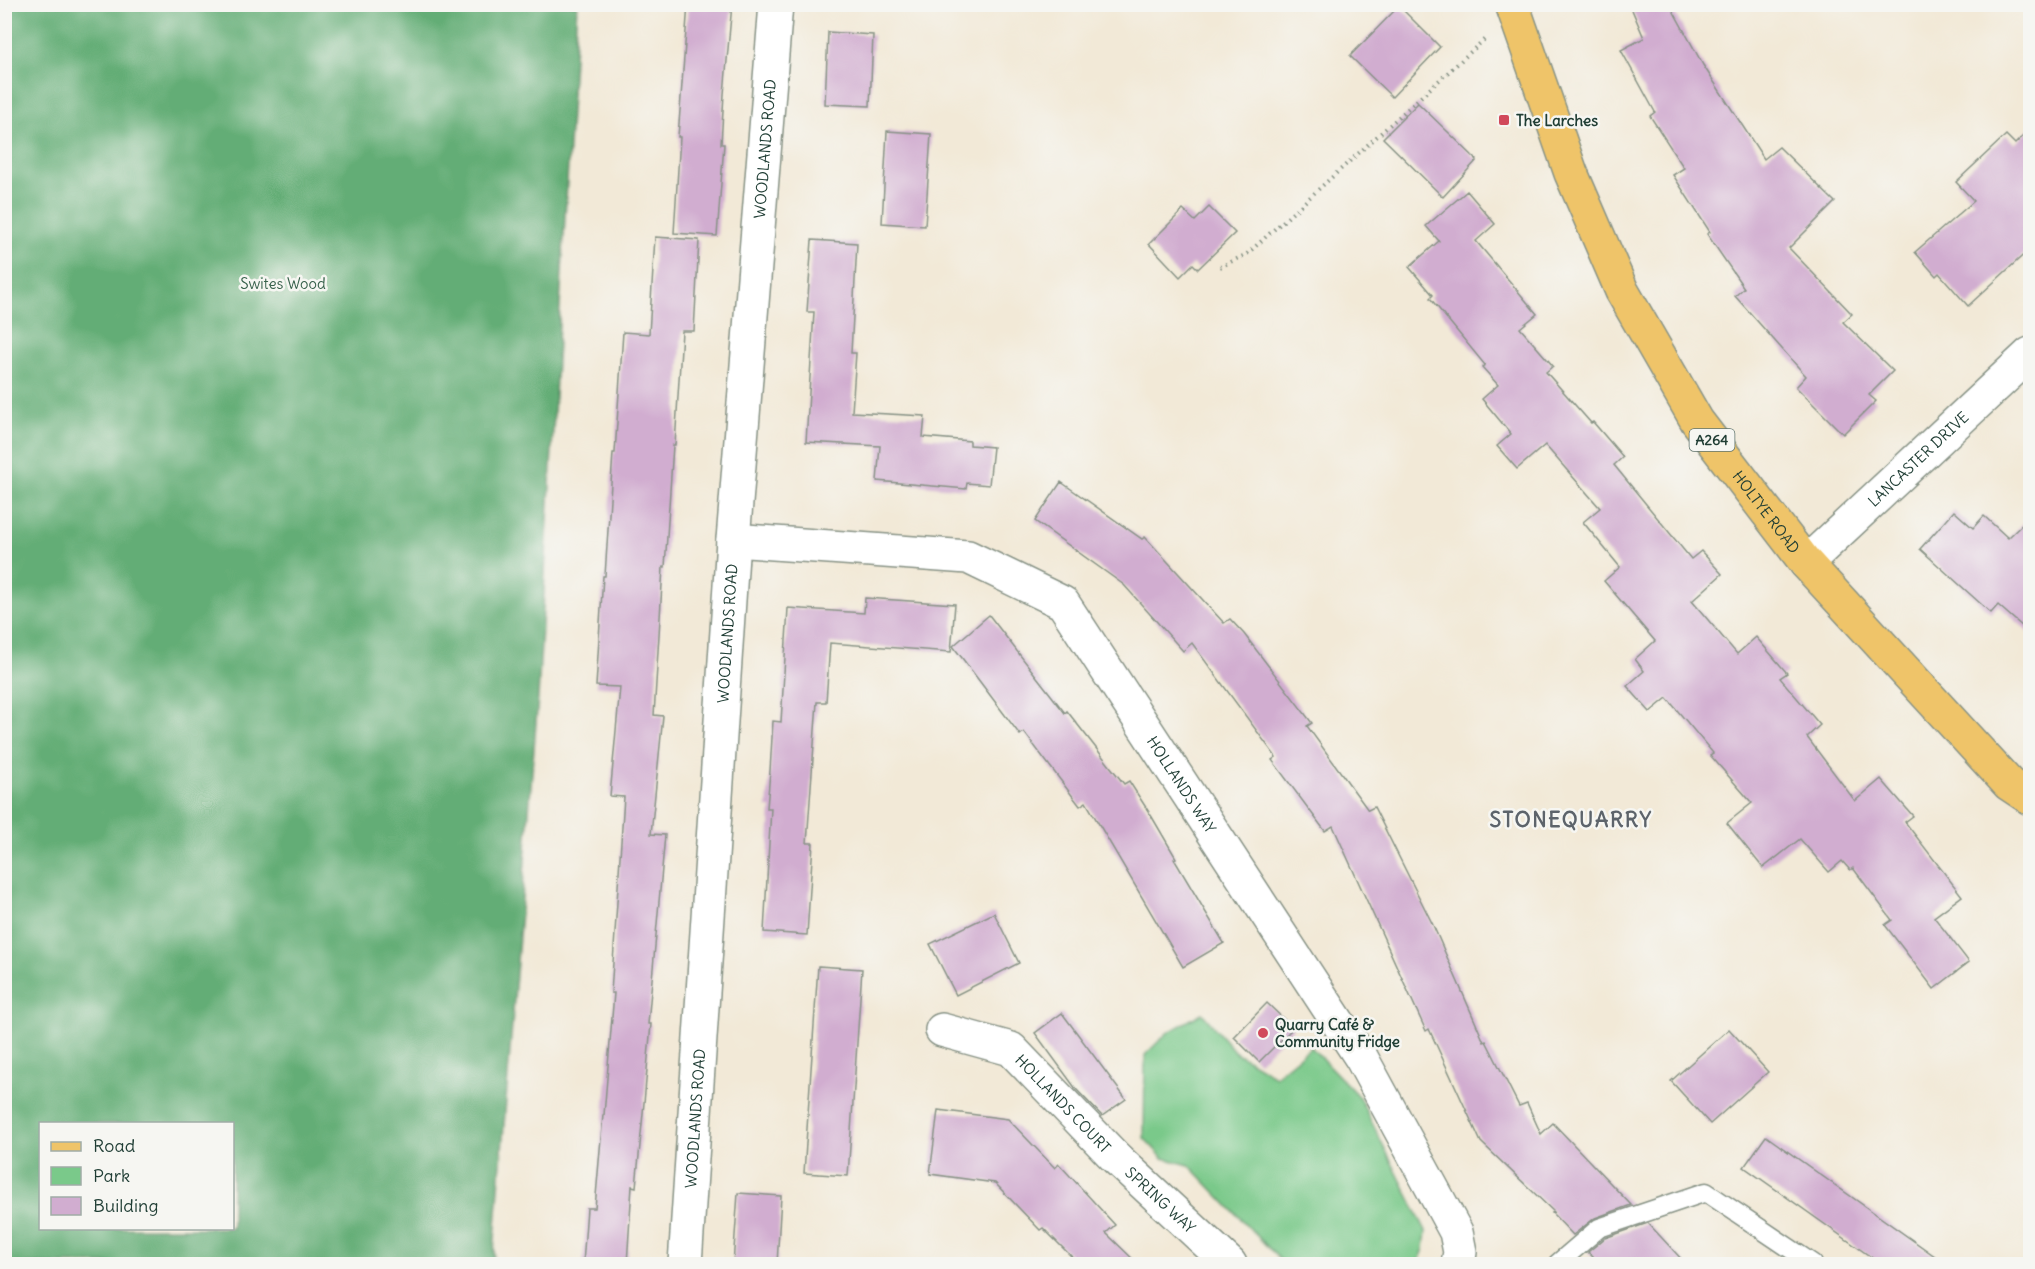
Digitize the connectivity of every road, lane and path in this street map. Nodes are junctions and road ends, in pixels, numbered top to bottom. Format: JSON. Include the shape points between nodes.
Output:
{"nodes":[{"id":1,"x":776,"y":4,"type":"edge"},
{"id":2,"x":1513,"y":9,"type":"edge"},
{"id":3,"x":1220,"y":267,"type":"dead end"},
{"id":4,"x":2031,"y":354,"type":"edge"},
{"id":5,"x":733,"y":540,"type":"junction"},
{"id":6,"x":1806,"y":563,"type":"junction"},
{"id":7,"x":2031,"y":798,"type":"edge"},
{"id":8,"x":942,"y":1030,"type":"dead end"},
{"id":9,"x":1116,"y":1158,"type":"joint"},
{"id":10,"x":686,"y":1264,"type":"edge"},
{"id":11,"x":1230,"y":1264,"type":"edge"},
{"id":12,"x":1458,"y":1264,"type":"edge"},
{"id":13,"x":1557,"y":1264,"type":"edge"},
{"id":14,"x":1813,"y":1264,"type":"edge"}],
"edges":[{"from":1,"to":5,"type":"street","name":"WOODLANDS ROAD"},
{"from":2,"to":3,"type":"path","via":[[1247,254]]},
{"from":2,"to":6,"type":"main road","name":"HOLTYE ROAD","number":"A264","via":[[1571,173],[1622,291],[1697,421]]},
{"from":4,"to":6,"type":"street","name":"LANCASTER DRIVE"},
{"from":5,"to":10,"type":"street","name":"WOODLANDS ROAD"},
{"from":5,"to":12,"type":"street","name":"HOLLANDS WAY","via":[[968,557],[1063,603],[1362,1059],[1456,1232]]},
{"from":6,"to":7,"type":"main road","name":"HOLTYE ROAD","number":"A264","via":[[2009,784]]},
{"from":8,"to":9,"type":"street","name":"HOLLANDS COURT","via":[[1011,1050]]},
{"from":9,"to":11,"type":"street","name":"SPRING WAY"},
{"from":13,"to":14,"type":"lane","via":[[1599,1228],[1706,1192]]}]}
